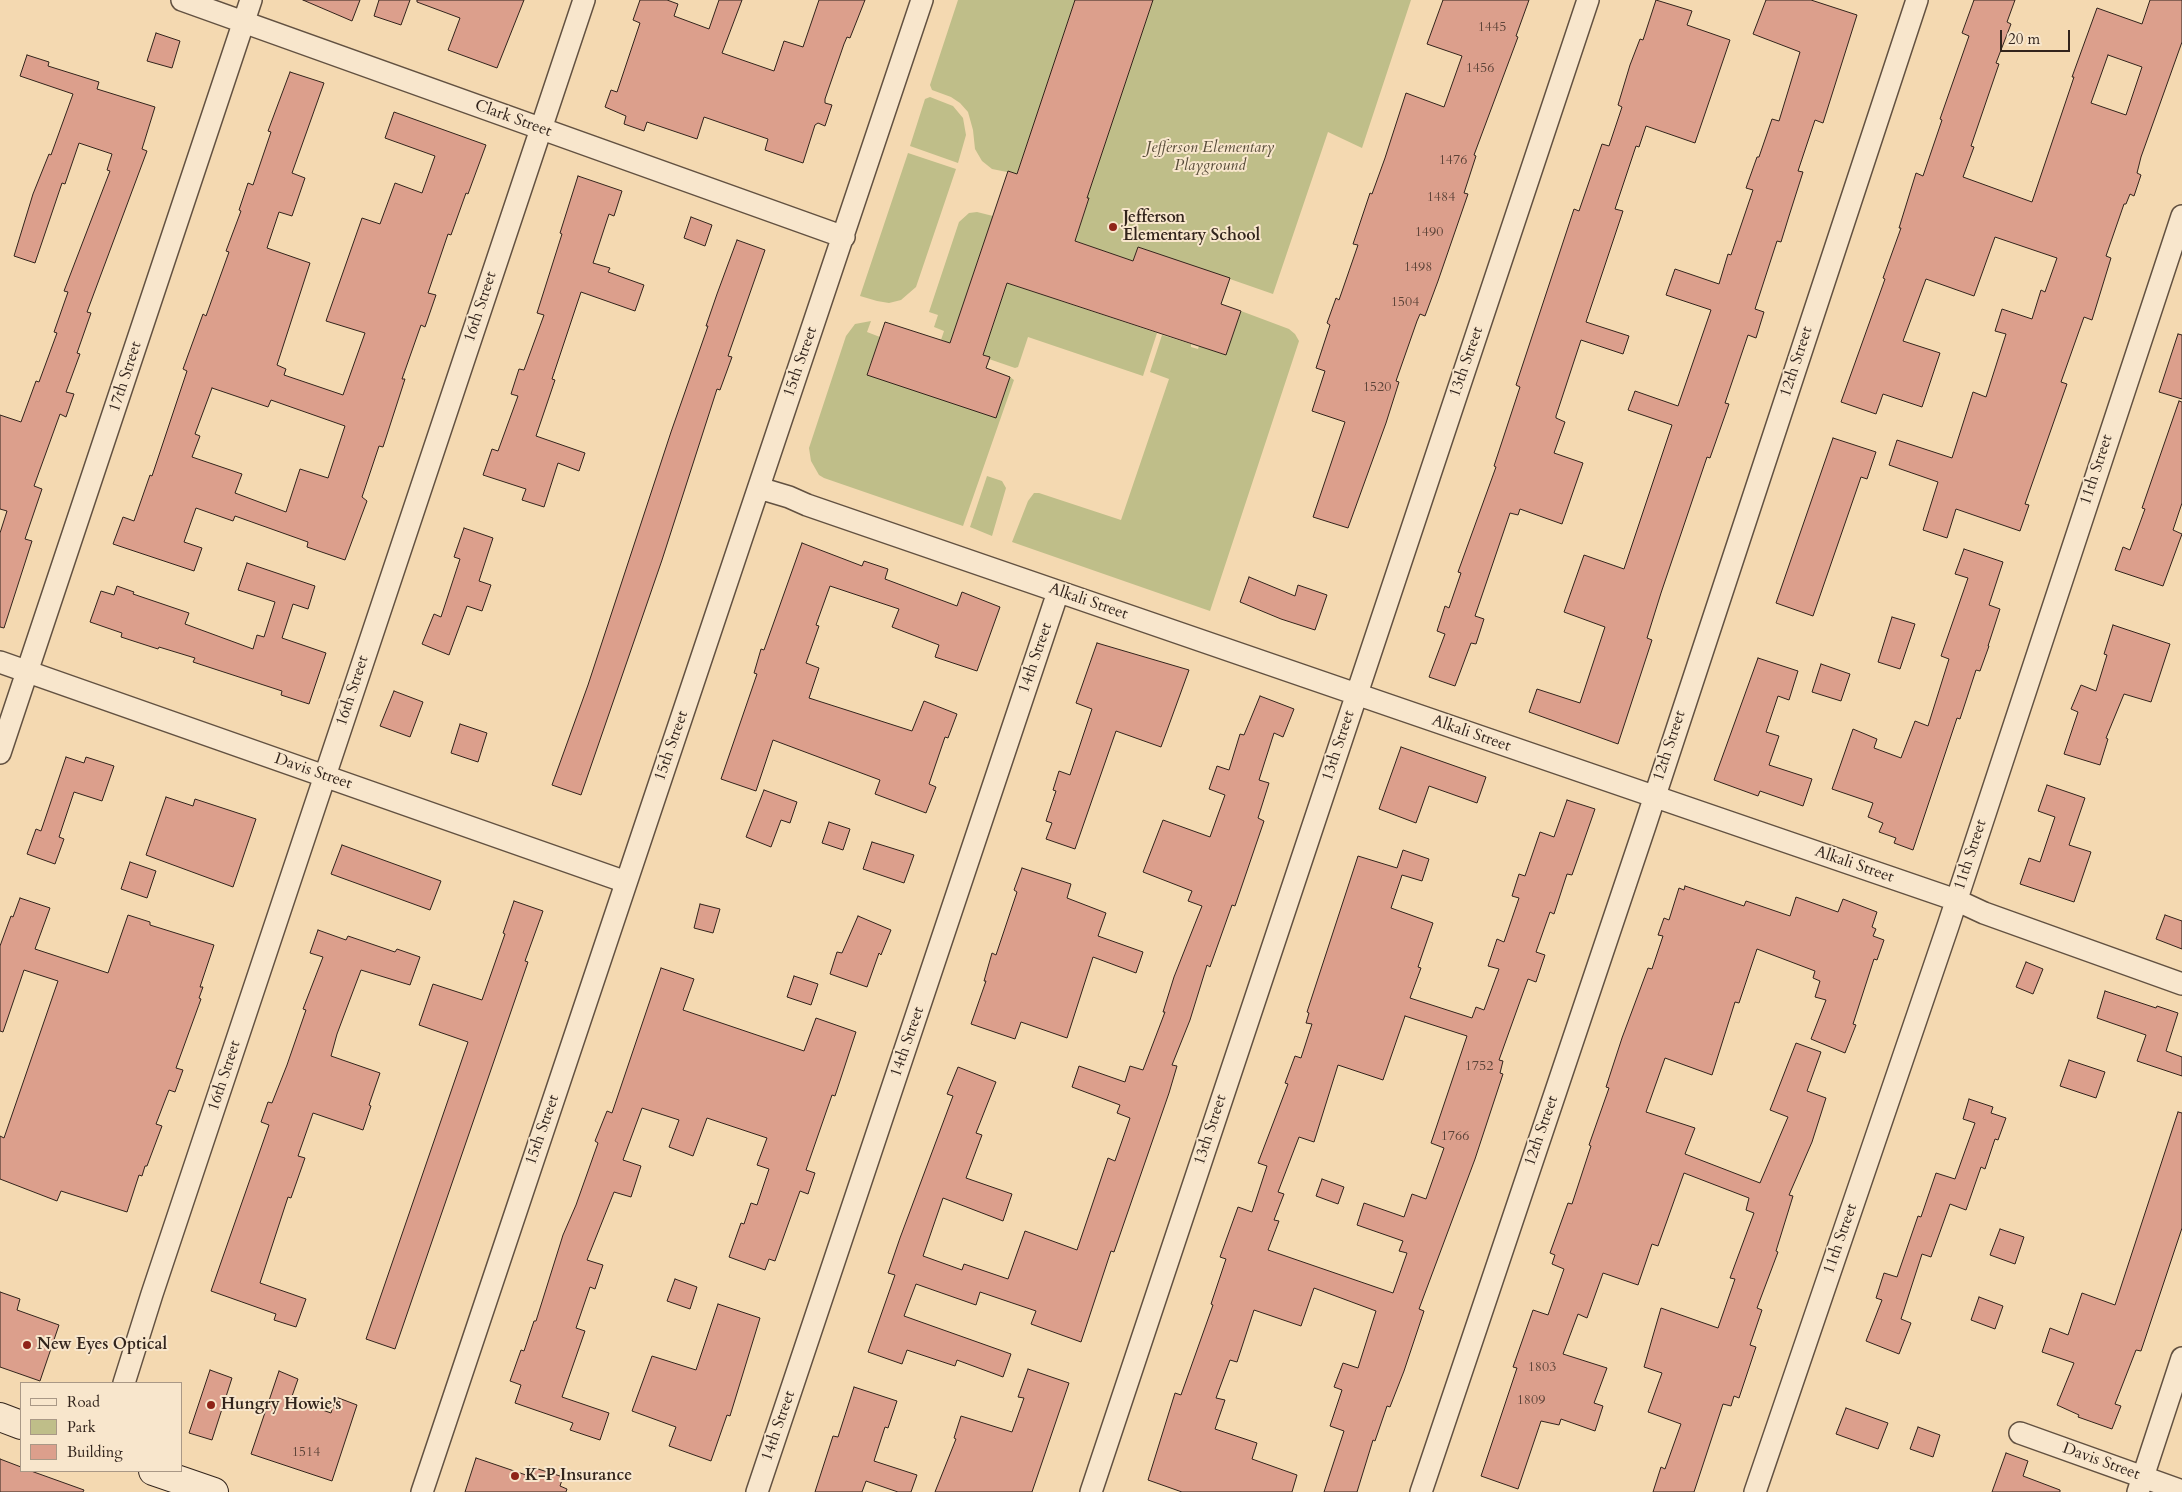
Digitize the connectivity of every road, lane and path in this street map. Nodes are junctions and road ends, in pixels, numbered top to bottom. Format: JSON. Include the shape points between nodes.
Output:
{"nodes":[{"id":1,"x":182,"y":0,"type":"edge"},
{"id":2,"x":251,"y":0,"type":"edge"},
{"id":3,"x":584,"y":0,"type":"edge"},
{"id":4,"x":922,"y":0,"type":"edge"},
{"id":5,"x":1588,"y":0,"type":"edge"},
{"id":6,"x":1917,"y":0,"type":"edge"},
{"id":7,"x":244,"y":22,"type":"junction"},
{"id":8,"x":541,"y":129,"type":"junction"},
{"id":9,"x":2182,"y":216,"type":"edge"},
{"id":10,"x":844,"y":237,"type":"junction"},
{"id":11,"x":2177,"y":251,"type":"edge"},
{"id":12,"x":759,"y":488,"type":"junction"},
{"id":13,"x":1058,"y":592,"type":"junction"},
{"id":14,"x":0,"y":662,"type":"edge"},
{"id":15,"x":27,"y":672,"type":"junction"},
{"id":16,"x":1356,"y":694,"type":"junction"},
{"id":17,"x":0,"y":753,"type":"edge"},
{"id":18,"x":325,"y":776,"type":"junction"},
{"id":19,"x":1654,"y":797,"type":"junction"},
{"id":20,"x":626,"y":882,"type":"junction"},
{"id":21,"x":1956,"y":900,"type":"junction"},
{"id":22,"x":2182,"y":984,"type":"edge"},
{"id":23,"x":2182,"y":1358,"type":"edge"},
{"id":24,"x":124,"y":1382,"type":"edge"},
{"id":25,"x":0,"y":1417,"type":"edge"},
{"id":26,"x":20,"y":1425,"type":"edge"},
{"id":27,"x":2020,"y":1433,"type":"dead end"},
{"id":28,"x":156,"y":1472,"type":"edge"},
{"id":29,"x":2140,"y":1484,"type":"edge"},
{"id":30,"x":2182,"y":1491,"type":"edge"},
{"id":31,"x":214,"y":1492,"type":"edge"},
{"id":32,"x":422,"y":1492,"type":"edge"},
{"id":33,"x":757,"y":1492,"type":"edge"},
{"id":34,"x":1090,"y":1492,"type":"edge"},
{"id":35,"x":1421,"y":1492,"type":"edge"},
{"id":36,"x":1755,"y":1492,"type":"edge"}],
"edges":[{"from":1,"to":7,"type":"street","name":"Clark Street"},
{"from":2,"to":7,"type":"street","name":"17th Street"},
{"from":3,"to":8,"type":"street","name":"16th Street"},
{"from":4,"to":10,"type":"street","name":"15th Street"},
{"from":5,"to":16,"type":"street","name":"13th Street"},
{"from":6,"to":19,"type":"street","name":"12th Street"},
{"from":7,"to":8,"type":"street","name":"Clark Street"},
{"from":7,"to":15,"type":"street","name":"17th Street"},
{"from":8,"to":10,"type":"street","name":"Clark Street"},
{"from":8,"to":18,"type":"street","name":"16th Street"},
{"from":9,"to":11,"type":"street","name":"11th Street"},
{"from":10,"to":12,"type":"street","name":"15th Street"},
{"from":11,"to":21,"type":"street","name":"11th Street","via":[[2124,387]]},
{"from":12,"to":13,"type":"street","name":"Alkali Street","via":[[790,496],[807,505]]},
{"from":12,"to":20,"type":"street","name":"15th Street"},
{"from":13,"to":16,"type":"street","name":"Alkali Street"},
{"from":13,"to":33,"type":"street","name":"14th Street"},
{"from":14,"to":15,"type":"street","name":"Davis Street"},
{"from":15,"to":17,"type":"street","name":"17th Street"},
{"from":15,"to":18,"type":"street","name":"Davis Street"},
{"from":16,"to":19,"type":"street","name":"Alkali Street"},
{"from":16,"to":34,"type":"street","name":"13th Street"},
{"from":18,"to":20,"type":"street","name":"Davis Street"},
{"from":18,"to":24,"type":"street","name":"16th Street"},
{"from":19,"to":21,"type":"street","name":"Alkali Street"},
{"from":19,"to":35,"type":"street","name":"12th Street"},
{"from":20,"to":32,"type":"street","name":"15th Street"},
{"from":21,"to":22,"type":"street","name":"Alkali Street"},
{"from":21,"to":36,"type":"street","name":"11th Street"},
{"from":23,"to":29,"type":"street"},
{"from":25,"to":26,"type":"main road"},
{"from":27,"to":29,"type":"street","name":"Davis Street"},
{"from":28,"to":31,"type":"main road"},
{"from":29,"to":30,"type":"street","name":"Davis Street"}]}
